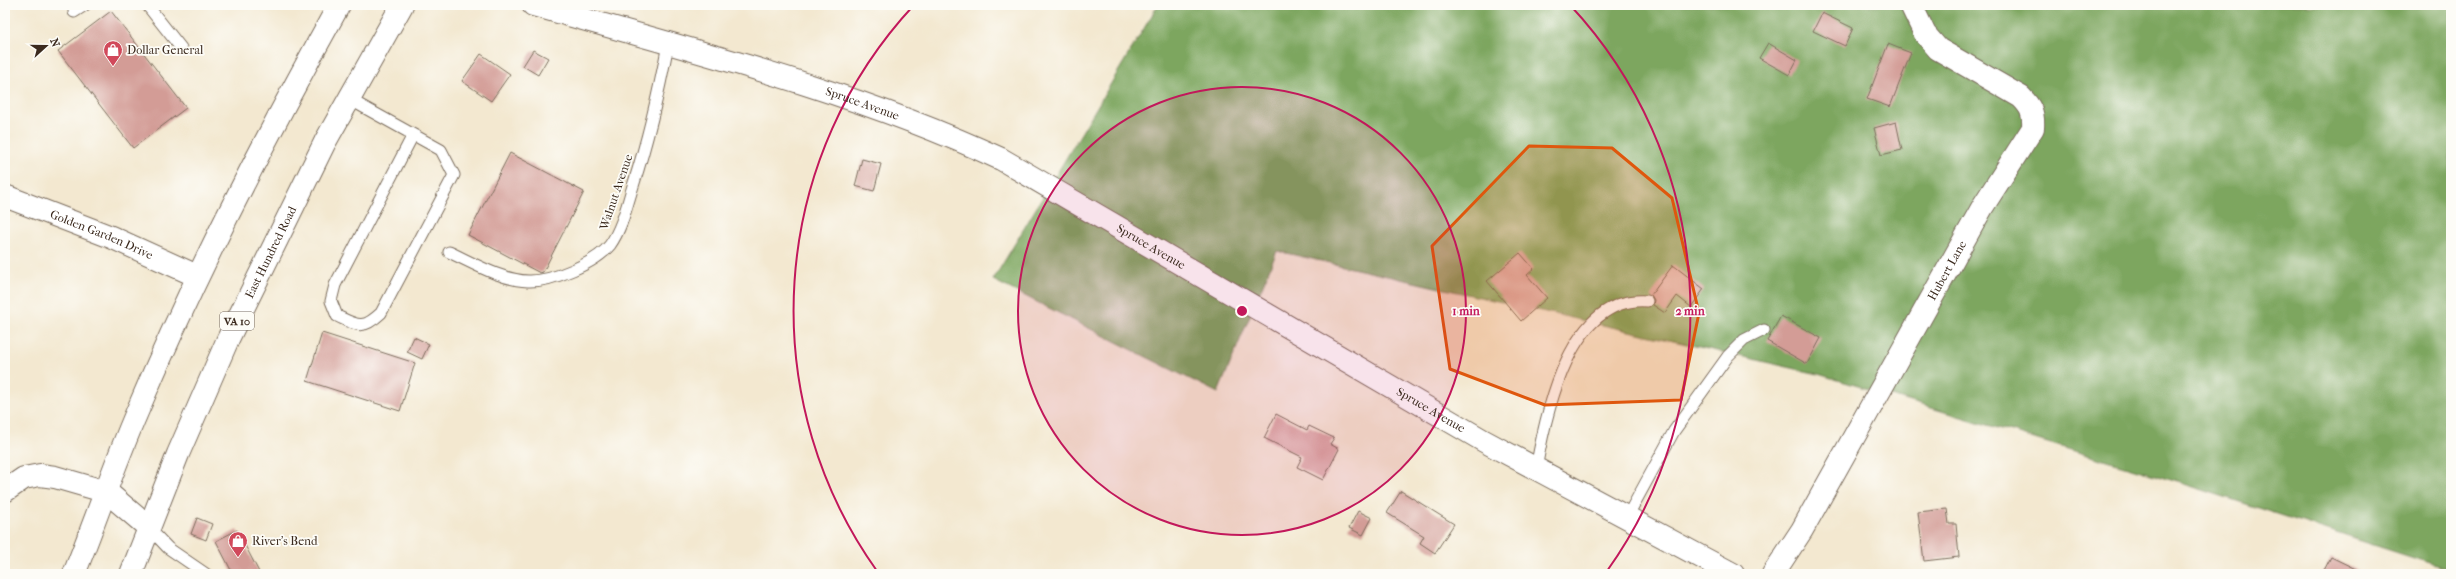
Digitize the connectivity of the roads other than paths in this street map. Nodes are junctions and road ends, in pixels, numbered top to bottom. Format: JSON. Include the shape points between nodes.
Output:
{"nodes":[{"id":1,"x":85,"y":5,"type":"edge"},
{"id":2,"x":147,"y":5,"type":"edge"},
{"id":3,"x":339,"y":5,"type":"edge"},
{"id":4,"x":402,"y":5,"type":"edge"},
{"id":5,"x":533,"y":5,"type":"edge"},
{"id":6,"x":1911,"y":5,"type":"edge"},
{"id":7,"x":74,"y":12,"type":"dead end"},
{"id":8,"x":668,"y":44,"type":"junction"},
{"id":9,"x":181,"y":48,"type":"dead end"},
{"id":10,"x":349,"y":98,"type":"junction"},
{"id":11,"x":414,"y":135,"type":"junction"},
{"id":12,"x":5,"y":196,"type":"edge"},
{"id":13,"x":449,"y":252,"type":"dead end"},
{"id":14,"x":197,"y":276,"type":"junction"},
{"id":15,"x":1647,"y":301,"type":"dead end"},
{"id":16,"x":1764,"y":330,"type":"dead end"},
{"id":17,"x":1536,"y":469,"type":"junction"},
{"id":18,"x":5,"y":490,"type":"edge"},
{"id":19,"x":107,"y":492,"type":"junction"},
{"id":20,"x":1627,"y":517,"type":"junction"},
{"id":21,"x":148,"y":527,"type":"junction"},
{"id":22,"x":74,"y":574,"type":"edge"},
{"id":23,"x":131,"y":574,"type":"edge"},
{"id":24,"x":206,"y":574,"type":"edge"},
{"id":25,"x":1733,"y":574,"type":"edge"},
{"id":26,"x":1773,"y":574,"type":"edge"}],
"edges":[{"from":1,"to":7,"type":"lane"},
{"from":2,"to":9,"type":"lane"},
{"from":3,"to":14,"type":"main road","via":[[251,166]]},
{"from":4,"to":10,"type":"main road","name":"East Hundred Road","number":"VA 10"},
{"from":5,"to":8,"type":"main road","name":"Spruce Avenue"},
{"from":6,"to":26,"type":"main road","name":"Hubert Lane","via":[[1924,34],[1938,49],[2021,97],[2030,106],[2034,117],[2033,128],[1983,206],[1802,530]]},
{"from":8,"to":13,"type":"lane","name":"Walnut Avenue","via":[[659,92],[627,204],[608,246],[598,256],[549,280],[528,282],[506,277]]},
{"from":8,"to":17,"type":"main road","name":"Spruce Avenue","via":[[880,108],[942,131],[1001,159]]},
{"from":10,"to":11,"type":"lane"},
{"from":10,"to":21,"type":"main road","name":"East Hundred Road","number":"VA 10","via":[[228,338]]},
{"from":11,"to":11,"type":"lane","via":[[441,150],[454,175],[381,313],[370,323],[358,326],[337,316],[331,301],[335,285]]},
{"from":12,"to":14,"type":"main road","name":"Golden Garden Drive","via":[[111,237]]},
{"from":14,"to":19,"type":"main road","via":[[136,413]]},
{"from":15,"to":17,"type":"lane","via":[[1623,302],[1608,309],[1595,319],[1578,340],[1562,370],[1552,398]]},
{"from":16,"to":20,"type":"lane","via":[[1744,340],[1728,356],[1674,431]]},
{"from":17,"to":20,"type":"main road","name":"Spruce Avenue"},
{"from":18,"to":19,"type":"main road","via":[[24,478],[40,475]]},
{"from":19,"to":21,"type":"main road"},
{"from":19,"to":22,"type":"main road"},
{"from":20,"to":25,"type":"main road","name":"Spruce Avenue"},
{"from":21,"to":23,"type":"main road","name":"East Hundred Road","number":"VA 10"},
{"from":21,"to":24,"type":"lane","via":[[168,548]]}]}
